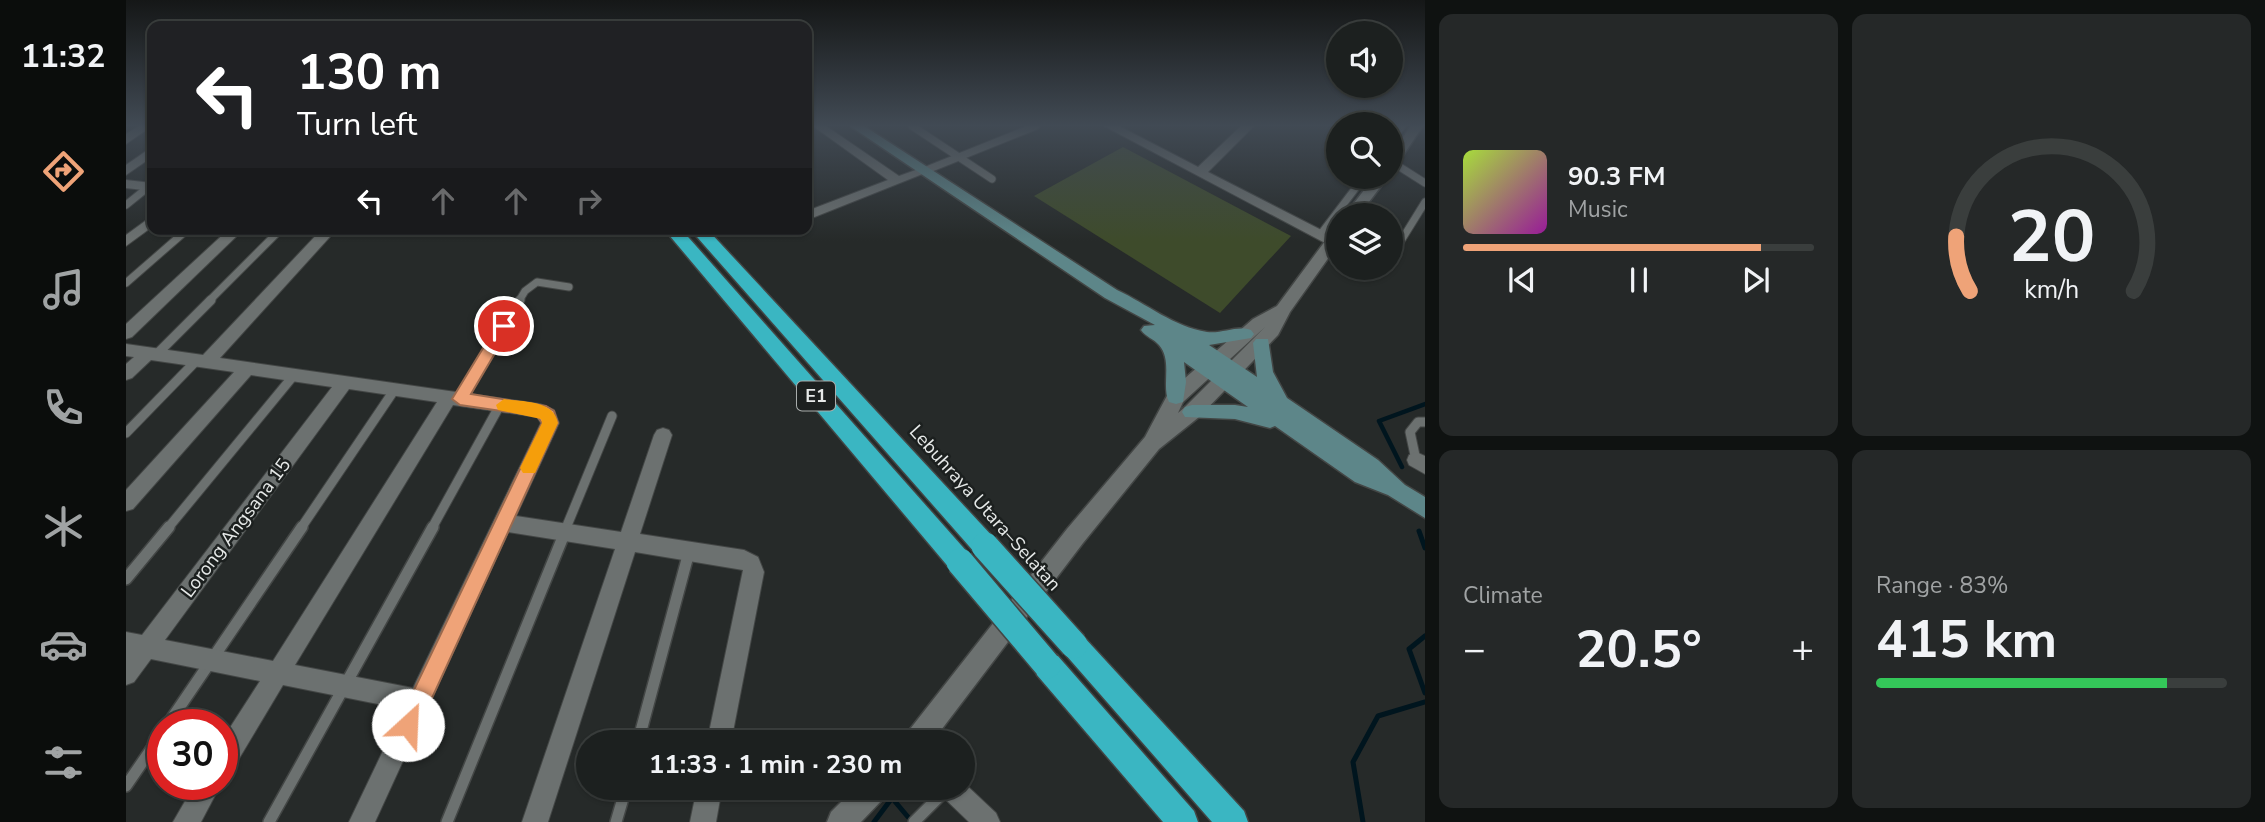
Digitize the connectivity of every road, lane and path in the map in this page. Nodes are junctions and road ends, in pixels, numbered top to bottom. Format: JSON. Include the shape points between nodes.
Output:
{"nodes":[{"id":1,"x":874,"y":164,"type":"edge"},
{"id":2,"x":914,"y":164,"type":"edge"},
{"id":3,"x":941,"y":164,"type":"edge"},
{"id":4,"x":970,"y":164,"type":"edge"},
{"id":5,"x":1185,"y":164,"type":"edge"},
{"id":6,"x":1208,"y":164,"type":"edge"},
{"id":7,"x":1403,"y":170,"type":"edge"},
{"id":8,"x":924,"y":171,"type":"junction"},
{"id":9,"x":1200,"y":172,"type":"junction"},
{"id":10,"x":992,"y":179,"type":"dead end"},
{"id":11,"x":898,"y":181,"type":"junction"},
{"id":12,"x":1425,"y":183,"type":"edge"},
{"id":13,"x":126,"y":184,"type":"edge"},
{"id":14,"x":147,"y":186,"type":"edge"},
{"id":15,"x":147,"y":189,"type":"edge"},
{"id":16,"x":1372,"y":189,"type":"edge"},
{"id":17,"x":1425,"y":202,"type":"edge"},
{"id":18,"x":1361,"y":203,"type":"edge"},
{"id":19,"x":126,"y":205,"type":"edge"},
{"id":20,"x":812,"y":214,"type":"edge"},
{"id":21,"x":147,"y":224,"type":"edge"},
{"id":22,"x":1326,"y":234,"type":"edge"},
{"id":23,"x":181,"y":235,"type":"edge"},
{"id":24,"x":231,"y":235,"type":"edge"},
{"id":25,"x":275,"y":235,"type":"edge"},
{"id":26,"x":324,"y":235,"type":"edge"},
{"id":27,"x":677,"y":235,"type":"edge"},
{"id":28,"x":703,"y":235,"type":"edge"},
{"id":29,"x":1403,"y":238,"type":"edge"},
{"id":30,"x":126,"y":242,"type":"edge"},
{"id":31,"x":1326,"y":242,"type":"edge"},
{"id":32,"x":126,"y":283,"type":"edge"},
{"id":33,"x":569,"y":287,"type":"dead end"},
{"id":34,"x":126,"y":333,"type":"edge"},
{"id":35,"x":1171,"y":336,"type":"junction"},
{"id":36,"x":1254,"y":339,"type":"junction"},
{"id":37,"x":126,"y":350,"type":"edge"},
{"id":38,"x":152,"y":354,"type":"junction"},
{"id":39,"x":201,"y":361,"type":"junction"},
{"id":40,"x":1211,"y":365,"type":"junction"},
{"id":41,"x":247,"y":368,"type":"junction"},
{"id":42,"x":126,"y":374,"type":"edge"},
{"id":43,"x":294,"y":375,"type":"junction"},
{"id":44,"x":1229,"y":376,"type":"junction"},
{"id":45,"x":345,"y":382,"type":"junction"},
{"id":46,"x":395,"y":389,"type":"junction"},
{"id":47,"x":1176,"y":397,"type":"junction"},
{"id":48,"x":455,"y":398,"type":"junction"},
{"id":49,"x":500,"y":405,"type":"junction"},
{"id":50,"x":1192,"y":412,"type":"junction"},
{"id":51,"x":612,"y":416,"type":"dead end"},
{"id":52,"x":1290,"y":419,"type":"junction"},
{"id":53,"x":1425,"y":422,"type":"edge"},
{"id":54,"x":126,"y":433,"type":"edge"},
{"id":55,"x":663,"y":435,"type":"dead end"},
{"id":56,"x":1152,"y":443,"type":"junction"},
{"id":57,"x":1420,"y":463,"type":"edge"},
{"id":58,"x":126,"y":503,"type":"edge"},
{"id":59,"x":1425,"y":509,"type":"edge"},
{"id":60,"x":503,"y":523,"type":"junction"},
{"id":61,"x":565,"y":532,"type":"junction"},
{"id":62,"x":628,"y":541,"type":"junction"},
{"id":63,"x":690,"y":550,"type":"junction"},
{"id":64,"x":126,"y":579,"type":"edge"},
{"id":65,"x":136,"y":645,"type":"edge"},
{"id":66,"x":212,"y":660,"type":"junction"},
{"id":67,"x":277,"y":673,"type":"junction"},
{"id":68,"x":126,"y":674,"type":"edge"},
{"id":69,"x":344,"y":686,"type":"junction"},
{"id":70,"x":420,"y":701,"type":"junction"},
{"id":71,"x":178,"y":709,"type":"edge"},
{"id":72,"x":641,"y":730,"type":"edge"},
{"id":73,"x":721,"y":730,"type":"edge"},
{"id":74,"x":925,"y":730,"type":"edge"},
{"id":75,"x":238,"y":737,"type":"edge"},
{"id":76,"x":147,"y":755,"type":"edge"},
{"id":77,"x":126,"y":786,"type":"edge"},
{"id":78,"x":199,"y":800,"type":"edge"},
{"id":79,"x":622,"y":800,"type":"edge"},
{"id":80,"x":708,"y":800,"type":"edge"},
{"id":81,"x":862,"y":800,"type":"edge"},
{"id":82,"x":937,"y":800,"type":"edge"},
{"id":83,"x":963,"y":800,"type":"edge"},
{"id":84,"x":186,"y":822,"type":"edge"},
{"id":85,"x":269,"y":822,"type":"edge"},
{"id":86,"x":362,"y":822,"type":"edge"},
{"id":87,"x":447,"y":822,"type":"edge"},
{"id":88,"x":535,"y":822,"type":"edge"},
{"id":89,"x":616,"y":822,"type":"edge"},
{"id":90,"x":703,"y":822,"type":"edge"},
{"id":91,"x":841,"y":822,"type":"edge"},
{"id":92,"x":914,"y":822,"type":"edge"},
{"id":93,"x":987,"y":822,"type":"edge"},
{"id":94,"x":1183,"y":822,"type":"edge"},
{"id":95,"x":1233,"y":822,"type":"edge"}],
"edges":[{"from":1,"to":11,"type":"street"},
{"from":2,"to":8,"type":"main road"},
{"from":3,"to":8,"type":"lane"},
{"from":4,"to":10,"type":"lane"},
{"from":5,"to":9,"type":"street"},
{"from":6,"to":9,"type":"street"},
{"from":7,"to":12,"type":"lane"},
{"from":8,"to":11,"type":"street"},
{"from":8,"to":35,"type":"main road","via":[[1111,294],[1130,316]]},
{"from":9,"to":22,"type":"street"},
{"from":11,"to":20,"type":"street"},
{"from":13,"to":14,"type":"street"},
{"from":15,"to":19,"type":"lane"},
{"from":16,"to":18,"type":"street"},
{"from":17,"to":29,"type":"lane"},
{"from":21,"to":30,"type":"street"},
{"from":23,"to":32,"type":"lane"},
{"from":24,"to":34,"type":"street"},
{"from":25,"to":38,"type":"lane"},
{"from":26,"to":39,"type":"street"},
{"from":27,"to":94,"type":"highway","number":"E1","bridge":true},
{"from":28,"to":95,"type":"highway","name":"Lebuhraya Utara–Selatan","number":"E1","bridge":true},
{"from":31,"to":36,"type":"street","via":[[1272,331]]},
{"from":33,"to":48,"type":"lane","via":[[537,282],[525,290]]},
{"from":35,"to":36,"type":"main road"},
{"from":35,"to":40,"type":"main road"},
{"from":35,"to":47,"type":"main road","via":[[1177,365]]},
{"from":36,"to":40,"type":"street"},
{"from":36,"to":44,"type":"street"},
{"from":36,"to":52,"type":"main road","via":[[1265,376]]},
{"from":37,"to":38,"type":"street"},
{"from":38,"to":39,"type":"street"},
{"from":38,"to":42,"type":"street"},
{"from":39,"to":41,"type":"street"},
{"from":39,"to":54,"type":"lane"},
{"from":40,"to":44,"type":"main road"},
{"from":40,"to":47,"type":"street"},
{"from":41,"to":43,"type":"street"},
{"from":41,"to":58,"type":"street"},
{"from":43,"to":45,"type":"street"},
{"from":43,"to":64,"type":"lane"},
{"from":44,"to":50,"type":"street"},
{"from":44,"to":52,"type":"main road"},
{"from":45,"to":46,"type":"street"},
{"from":45,"to":65,"type":"street","name":"Lorong Angsana 15"},
{"from":46,"to":48,"type":"street"},
{"from":46,"to":66,"type":"lane"},
{"from":47,"to":56,"type":"street"},
{"from":48,"to":49,"type":"street"},
{"from":48,"to":67,"type":"street"},
{"from":49,"to":60,"type":"street","via":[[540,411],[548,415],[550,423]]},
{"from":49,"to":69,"type":"lane"},
{"from":50,"to":52,"type":"main road"},
{"from":50,"to":56,"type":"street"},
{"from":51,"to":61,"type":"lane"},
{"from":52,"to":59,"type":"main road","via":[[1362,476]]},
{"from":53,"to":57,"type":"lane","via":[[1418,422],[1410,432]]},
{"from":55,"to":62,"type":"street"},
{"from":56,"to":74,"type":"street"},
{"from":60,"to":61,"type":"street"},
{"from":60,"to":70,"type":"street"},
{"from":61,"to":62,"type":"street"},
{"from":61,"to":87,"type":"lane"},
{"from":62,"to":63,"type":"street"},
{"from":62,"to":88,"type":"street"},
{"from":63,"to":72,"type":"lane"},
{"from":63,"to":73,"type":"street","via":[[744,559],[754,572]]},
{"from":65,"to":66,"type":"street"},
{"from":65,"to":68,"type":"street","name":"Lorong Angsana 15"},
{"from":66,"to":67,"type":"street"},
{"from":66,"to":71,"type":"lane"},
{"from":67,"to":69,"type":"street"},
{"from":67,"to":75,"type":"street"},
{"from":69,"to":70,"type":"street"},
{"from":69,"to":85,"type":"lane"},
{"from":70,"to":86,"type":"street"},
{"from":76,"to":77,"type":"lane"},
{"from":78,"to":84,"type":"street"},
{"from":79,"to":89,"type":"lane"},
{"from":80,"to":90,"type":"street"},
{"from":81,"to":91,"type":"street"},
{"from":82,"to":92,"type":"lane"},
{"from":83,"to":93,"type":"street"}]}
